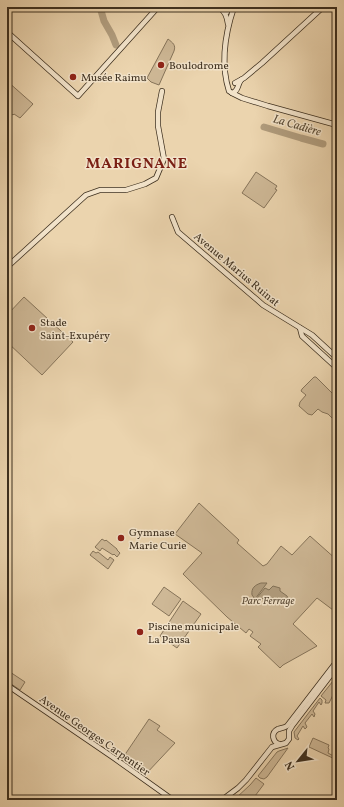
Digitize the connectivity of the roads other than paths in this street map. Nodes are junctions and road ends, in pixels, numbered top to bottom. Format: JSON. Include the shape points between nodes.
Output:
{"nodes":[{"id":1,"x":158,"y":7,"type":"edge"},
{"id":2,"x":219,"y":7,"type":"edge"},
{"id":3,"x":323,"y":7,"type":"edge"},
{"id":4,"x":230,"y":10,"type":"edge"},
{"id":5,"x":228,"y":28,"type":"junction"},
{"id":6,"x":7,"y":32,"type":"edge"},
{"id":7,"x":234,"y":85,"type":"junction"},
{"id":8,"x":162,"y":91,"type":"dead end"},
{"id":9,"x":232,"y":93,"type":"junction"},
{"id":10,"x":242,"y":98,"type":"junction"},
{"id":11,"x":337,"y":125,"type":"edge"},
{"id":12,"x":172,"y":217,"type":"dead end"},
{"id":13,"x":7,"y":266,"type":"edge"},
{"id":14,"x":300,"y":328,"type":"junction"},
{"id":15,"x":337,"y":358,"type":"edge"},
{"id":16,"x":337,"y":368,"type":"edge"},
{"id":17,"x":337,"y":661,"type":"edge"},
{"id":18,"x":337,"y":667,"type":"edge"},
{"id":19,"x":7,"y":685,"type":"edge"},
{"id":20,"x":282,"y":729,"type":"junction"},
{"id":21,"x":288,"y":734,"type":"junction"},
{"id":22,"x":274,"y":740,"type":"junction"},
{"id":23,"x":279,"y":744,"type":"junction"},
{"id":24,"x":272,"y":747,"type":"junction"},
{"id":25,"x":173,"y":800,"type":"edge"},
{"id":26,"x":222,"y":800,"type":"edge"}],
"edges":[{"from":1,"to":6,"type":"street","via":[[78,96]]},
{"from":2,"to":4,"type":"street"},
{"from":3,"to":7,"type":"street"},
{"from":4,"to":5,"type":"street"},
{"from":4,"to":5,"type":"street","via":[[227,17]]},
{"from":5,"to":7,"type":"street","via":[[225,77]]},
{"from":7,"to":9,"type":"street","via":[[229,90]]},
{"from":7,"to":9,"type":"street","via":[[236,92]]},
{"from":7,"to":10,"type":"street"},
{"from":8,"to":13,"type":"street","via":[[158,126],[164,159],[156,178],[126,190],[100,190],[86,195]]},
{"from":9,"to":10,"type":"street"},
{"from":10,"to":11,"type":"street"},
{"from":12,"to":14,"type":"street","name":"Avenue Marius Ruinat","via":[[178,232],[218,267],[263,305]]},
{"from":14,"to":15,"type":"street","name":"Avenue Marius Ruinat","via":[[312,335]]},
{"from":14,"to":16,"type":"street","name":"Avenue Marius Ruinat","via":[[302,336]]},
{"from":17,"to":20,"type":"street","via":[[289,724]]},
{"from":18,"to":21,"type":"street"},
{"from":19,"to":25,"type":"street","name":"Avenue Georges Carpentier"},
{"from":20,"to":21,"type":"street"},
{"from":20,"to":22,"type":"street","via":[[275,731]]},
{"from":21,"to":23,"type":"street","via":[[288,741]]},
{"from":22,"to":23,"type":"street"},
{"from":22,"to":24,"type":"street"},
{"from":23,"to":24,"type":"street"},
{"from":24,"to":26,"type":"street","via":[[238,788]]}]}
